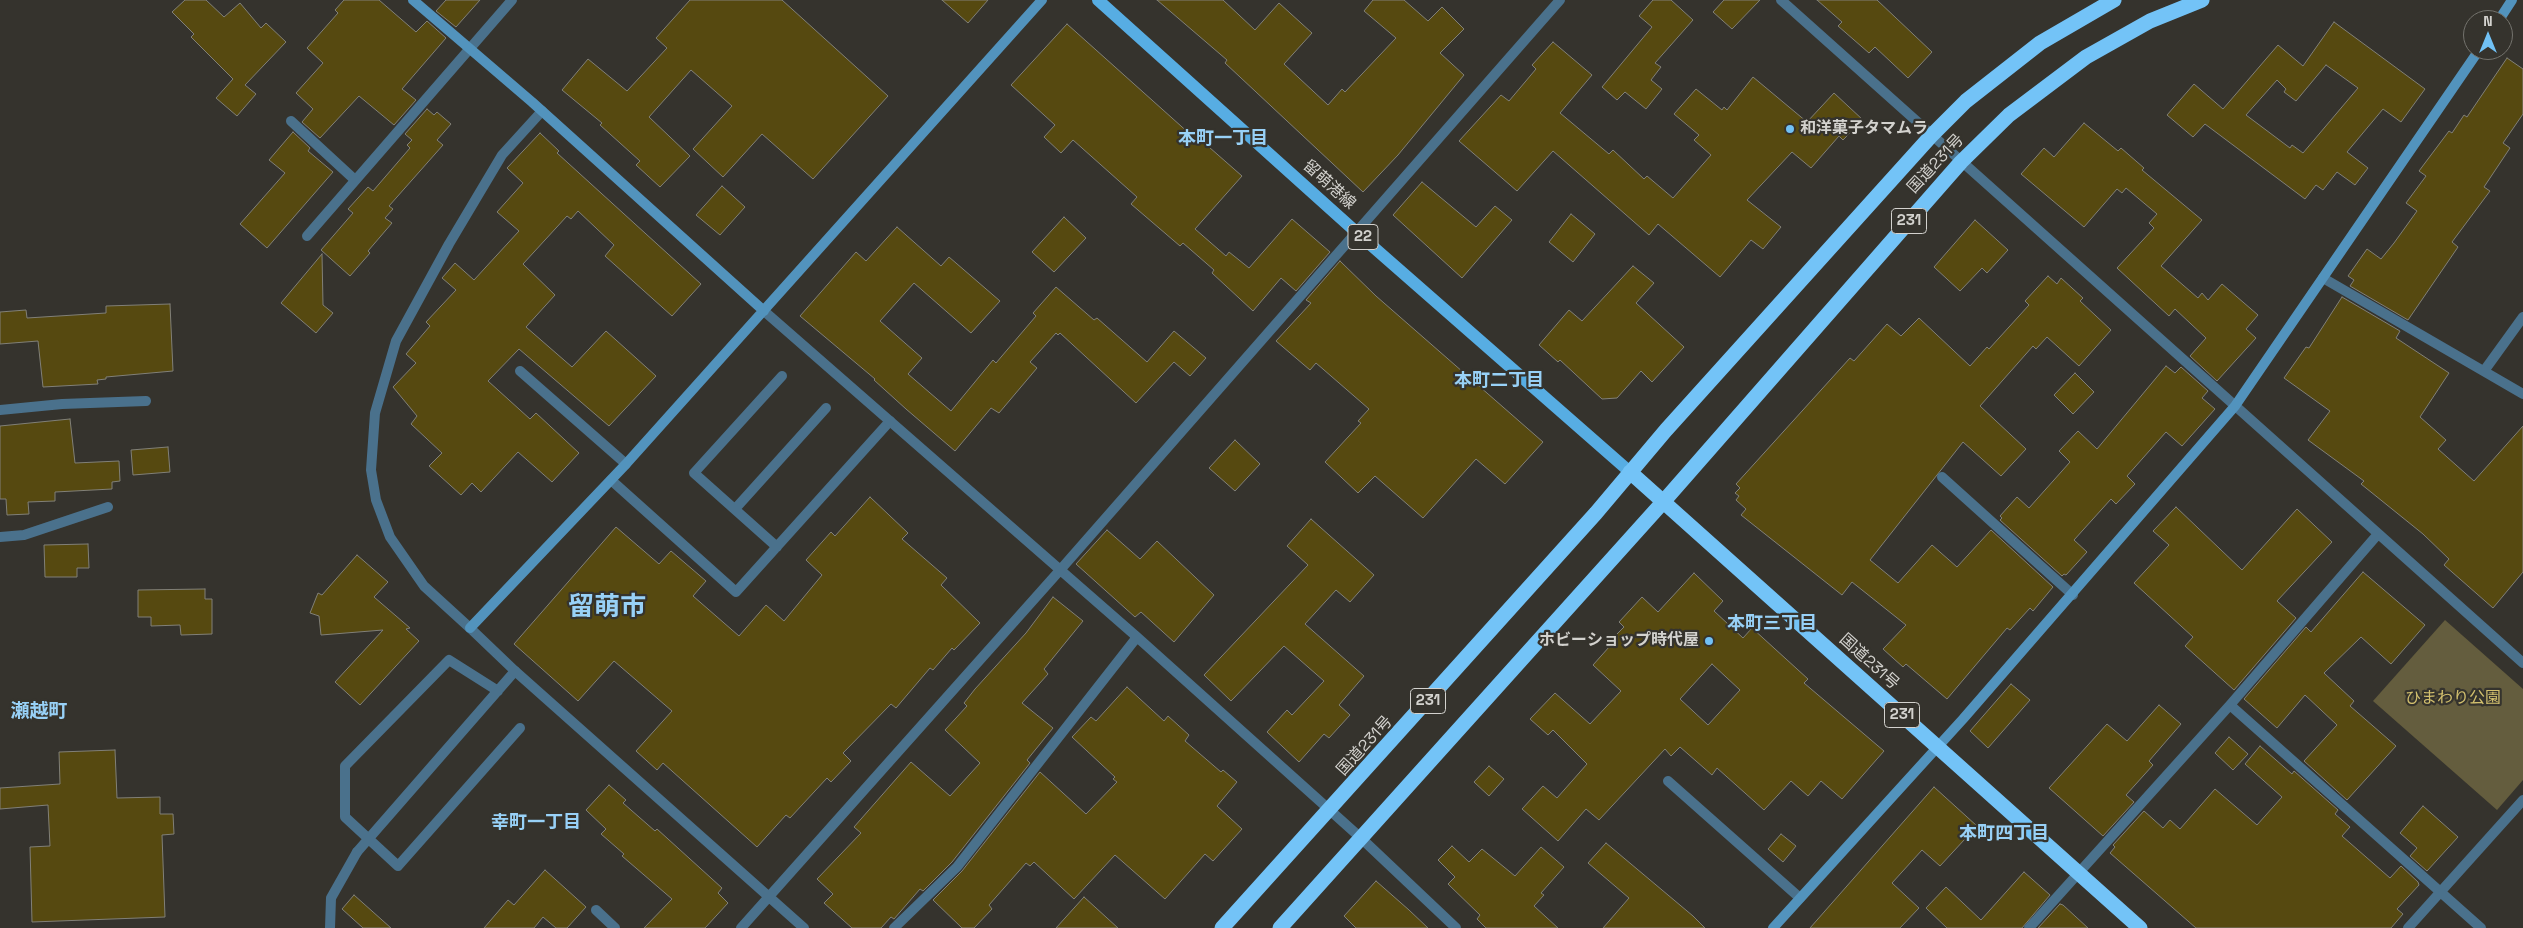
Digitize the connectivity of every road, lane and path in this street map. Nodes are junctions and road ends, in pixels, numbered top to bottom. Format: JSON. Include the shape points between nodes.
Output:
{"nodes":[{"id":1,"x":413,"y":0,"type":"edge"},
{"id":2,"x":512,"y":0,"type":"edge"},
{"id":3,"x":1042,"y":0,"type":"edge"},
{"id":4,"x":1098,"y":0,"type":"edge"},
{"id":5,"x":1560,"y":0,"type":"edge"},
{"id":6,"x":1780,"y":0,"type":"edge"},
{"id":7,"x":2114,"y":0,"type":"edge"},
{"id":8,"x":2202,"y":0,"type":"edge"},
{"id":9,"x":469,"y":48,"type":"junction"},
{"id":10,"x":2472,"y":60,"type":"edge"},
{"id":11,"x":542,"y":111,"type":"junction"},
{"id":12,"x":292,"y":121,"type":"dead end"},
{"id":13,"x":1932,"y":136,"type":"junction"},
{"id":14,"x":1961,"y":162,"type":"junction"},
{"id":15,"x":355,"y":180,"type":"junction"},
{"id":16,"x":1355,"y":231,"type":"junction"},
{"id":17,"x":307,"y":236,"type":"dead end"},
{"id":18,"x":2323,"y":278,"type":"junction"},
{"id":19,"x":764,"y":311,"type":"junction"},
{"id":20,"x":2523,"y":317,"type":"edge"},
{"id":21,"x":520,"y":371,"type":"dead end"},
{"id":22,"x":2484,"y":371,"type":"junction"},
{"id":23,"x":782,"y":376,"type":"dead end"},
{"id":24,"x":2523,"y":394,"type":"edge"},
{"id":25,"x":146,"y":401,"type":"dead end"},
{"id":26,"x":2235,"y":406,"type":"junction"},
{"id":27,"x":826,"y":408,"type":"dead end"},
{"id":28,"x":0,"y":410,"type":"edge"},
{"id":29,"x":890,"y":421,"type":"junction"},
{"id":30,"x":626,"y":464,"type":"junction"},
{"id":31,"x":1630,"y":472,"type":"junction"},
{"id":32,"x":1942,"y":477,"type":"dead end"},
{"id":33,"x":611,"y":480,"type":"junction"},
{"id":34,"x":1664,"y":501,"type":"junction"},
{"id":35,"x":108,"y":507,"type":"dead end"},
{"id":36,"x":735,"y":509,"type":"junction"},
{"id":37,"x":2378,"y":534,"type":"junction"},
{"id":38,"x":0,"y":537,"type":"edge"},
{"id":39,"x":777,"y":547,"type":"junction"},
{"id":40,"x":1061,"y":569,"type":"junction"},
{"id":41,"x":2073,"y":595,"type":"junction"},
{"id":42,"x":470,"y":628,"type":"junction"},
{"id":43,"x":1137,"y":637,"type":"junction"},
{"id":44,"x":2523,"y":663,"type":"edge"},
{"id":45,"x":515,"y":671,"type":"junction"},
{"id":46,"x":498,"y":691,"type":"junction"},
{"id":47,"x":2230,"y":705,"type":"junction"},
{"id":48,"x":520,"y":728,"type":"dead end"},
{"id":49,"x":1938,"y":748,"type":"junction"},
{"id":50,"x":1668,"y":781,"type":"dead end"},
{"id":51,"x":2523,"y":800,"type":"edge"},
{"id":52,"x":1330,"y":810,"type":"junction"},
{"id":53,"x":369,"y":839,"type":"junction"},
{"id":54,"x":1362,"y":839,"type":"junction"},
{"id":55,"x":2077,"y":874,"type":"junction"},
{"id":56,"x":2441,"y":890,"type":"junction"},
{"id":57,"x":770,"y":896,"type":"junction"},
{"id":58,"x":1800,"y":898,"type":"junction"},
{"id":59,"x":596,"y":910,"type":"dead end"},
{"id":60,"x":330,"y":928,"type":"edge"},
{"id":61,"x":615,"y":928,"type":"edge"},
{"id":62,"x":741,"y":928,"type":"edge"},
{"id":63,"x":804,"y":928,"type":"edge"},
{"id":64,"x":894,"y":928,"type":"edge"},
{"id":65,"x":1222,"y":928,"type":"edge"},
{"id":66,"x":1280,"y":928,"type":"edge"},
{"id":67,"x":1456,"y":928,"type":"edge"},
{"id":68,"x":1772,"y":928,"type":"edge"},
{"id":69,"x":2029,"y":928,"type":"edge"},
{"id":70,"x":2140,"y":928,"type":"edge"},
{"id":71,"x":2408,"y":928,"type":"edge"},
{"id":72,"x":2481,"y":928,"type":"edge"}],
"edges":[{"from":1,"to":9,"type":"street"},
{"from":2,"to":9,"type":"street"},
{"from":3,"to":19,"type":"street"},
{"from":4,"to":16,"type":"main road","name":"留萌港線","number":"22"},
{"from":5,"to":16,"type":"street"},
{"from":6,"to":13,"type":"street"},
{"from":7,"to":13,"type":"highway","name":"国道231号","number":"231","via":[[2040,43],[1966,101]]},
{"from":8,"to":14,"type":"highway","name":"国道231号","number":"231","via":[[2150,21],[2086,57],[2009,115]]},
{"from":9,"to":11,"type":"street"},
{"from":9,"to":15,"type":"street"},
{"from":10,"to":18,"type":"street"},
{"from":11,"to":19,"type":"street"},
{"from":11,"to":42,"type":"street","via":[[502,155],[449,244],[396,341],[375,413],[371,470],[376,500],[390,537],[424,586]]},
{"from":12,"to":15,"type":"street"},
{"from":13,"to":14,"type":"street"},
{"from":13,"to":31,"type":"highway","name":"国道231号","number":"231"},
{"from":14,"to":26,"type":"street"},
{"from":14,"to":34,"type":"highway","name":"国道231号","number":"231"},
{"from":15,"to":17,"type":"street"},
{"from":16,"to":31,"type":"main road","name":"留萌港線","number":"22"},
{"from":16,"to":40,"type":"street"},
{"from":18,"to":22,"type":"street"},
{"from":18,"to":26,"type":"street"},
{"from":19,"to":29,"type":"street"},
{"from":19,"to":30,"type":"street"},
{"from":20,"to":22,"type":"street"},
{"from":21,"to":30,"type":"street"},
{"from":22,"to":24,"type":"street"},
{"from":23,"to":36,"type":"street","via":[[694,473]]},
{"from":25,"to":28,"type":"street"},
{"from":26,"to":37,"type":"street"},
{"from":26,"to":41,"type":"street"},
{"from":27,"to":36,"type":"street"},
{"from":29,"to":39,"type":"street"},
{"from":29,"to":40,"type":"street"},
{"from":30,"to":33,"type":"street"},
{"from":31,"to":34,"type":"highway","name":"国道231号","number":"231"},
{"from":31,"to":52,"type":"highway","name":"国道231号","number":"231"},
{"from":32,"to":41,"type":"street"},
{"from":33,"to":39,"type":"street","via":[[736,592]]},
{"from":33,"to":42,"type":"street"},
{"from":34,"to":49,"type":"highway","name":"国道231号","number":"231"},
{"from":34,"to":54,"type":"highway","name":"国道231号","number":"231"},
{"from":35,"to":38,"type":"street","via":[[24,535]]},
{"from":36,"to":39,"type":"street"},
{"from":37,"to":44,"type":"street"},
{"from":37,"to":47,"type":"street"},
{"from":40,"to":43,"type":"street"},
{"from":40,"to":57,"type":"street"},
{"from":41,"to":49,"type":"street"},
{"from":42,"to":45,"type":"street"},
{"from":43,"to":52,"type":"street"},
{"from":43,"to":64,"type":"street","via":[[956,867]]},
{"from":45,"to":46,"type":"street"},
{"from":45,"to":57,"type":"street"},
{"from":46,"to":53,"type":"street"},
{"from":46,"to":53,"type":"street","via":[[450,660],[345,766],[345,817]]},
{"from":47,"to":55,"type":"street"},
{"from":47,"to":56,"type":"street"},
{"from":48,"to":53,"type":"street","via":[[398,866]]},
{"from":49,"to":55,"type":"highway","name":"国道231号","number":"231"},
{"from":49,"to":58,"type":"street"},
{"from":50,"to":58,"type":"street"},
{"from":51,"to":56,"type":"street"},
{"from":52,"to":54,"type":"street"},
{"from":52,"to":65,"type":"highway","name":"国道231号","number":"231"},
{"from":53,"to":60,"type":"street","via":[[357,852],[331,898]]},
{"from":54,"to":66,"type":"highway","name":"国道231号","number":"231"},
{"from":54,"to":67,"type":"street"},
{"from":55,"to":69,"type":"street"},
{"from":55,"to":70,"type":"highway","name":"国道231号","number":"231"},
{"from":56,"to":71,"type":"street"},
{"from":56,"to":72,"type":"street"},
{"from":57,"to":62,"type":"street"},
{"from":57,"to":63,"type":"street"},
{"from":58,"to":68,"type":"street"},
{"from":59,"to":61,"type":"street"}]}
